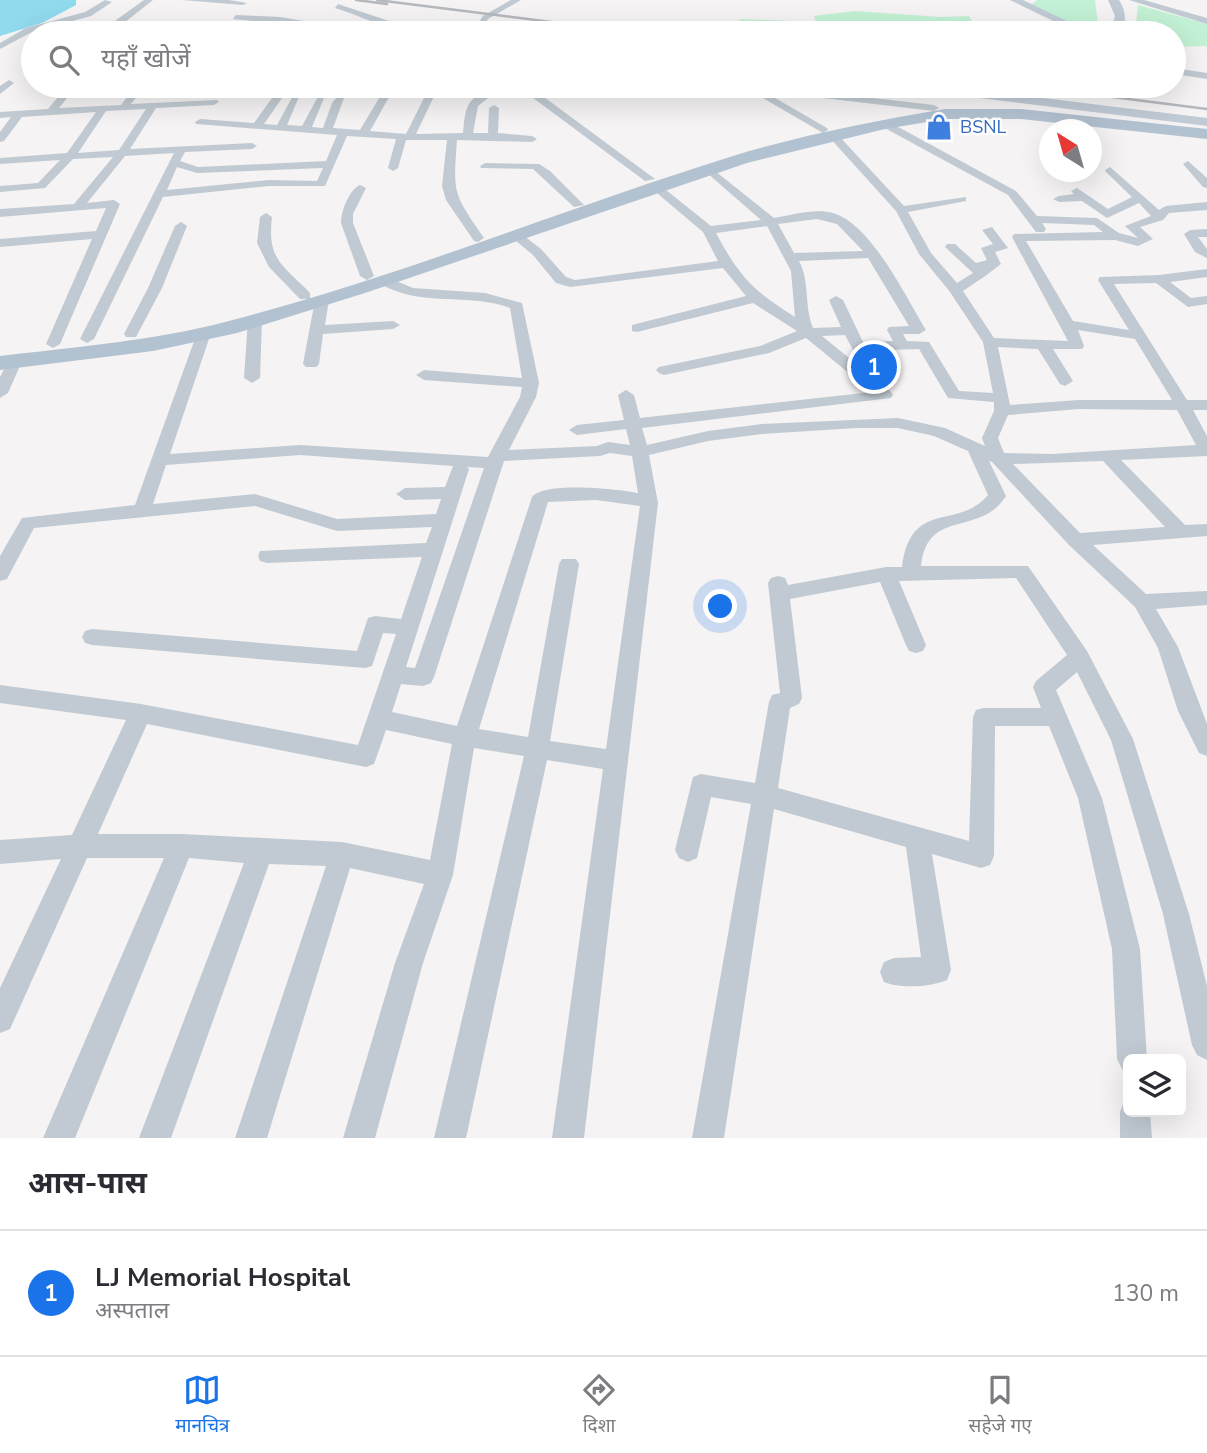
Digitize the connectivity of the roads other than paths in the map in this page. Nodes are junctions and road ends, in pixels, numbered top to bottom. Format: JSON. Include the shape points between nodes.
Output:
{"nodes":[{"id":1,"x":149,"y":0,"type":"edge"},
{"id":2,"x":186,"y":0,"type":"edge"},
{"id":3,"x":498,"y":0,"type":"edge"},
{"id":4,"x":1015,"y":0,"type":"edge"},
{"id":5,"x":1113,"y":0,"type":"edge"},
{"id":6,"x":1123,"y":0,"type":"edge"},
{"id":7,"x":1134,"y":0,"type":"edge"},
{"id":8,"x":514,"y":1,"type":"edge"},
{"id":9,"x":108,"y":2,"type":"dead end"},
{"id":10,"x":244,"y":2,"type":"edge"},
{"id":11,"x":338,"y":6,"type":"dead end"},
{"id":12,"x":62,"y":21,"type":"edge"},
{"id":13,"x":120,"y":21,"type":"edge"},
{"id":14,"x":235,"y":21,"type":"edge"},
{"id":15,"x":378,"y":21,"type":"edge"},
{"id":16,"x":482,"y":21,"type":"edge"},
{"id":17,"x":1060,"y":21,"type":"edge"},
{"id":18,"x":1119,"y":21,"type":"edge"},
{"id":19,"x":1127,"y":21,"type":"edge"},
{"id":20,"x":1207,"y":21,"type":"edge"},
{"id":21,"x":21,"y":34,"type":"edge"},
{"id":22,"x":21,"y":45,"type":"edge"},
{"id":23,"x":0,"y":46,"type":"edge"},
{"id":24,"x":1186,"y":73,"type":"edge"},
{"id":25,"x":1207,"y":76,"type":"edge"},
{"id":26,"x":9,"y":83,"type":"dead end"},
{"id":27,"x":0,"y":91,"type":"edge"},
{"id":28,"x":62,"y":98,"type":"edge"},
{"id":29,"x":131,"y":98,"type":"edge"},
{"id":30,"x":217,"y":98,"type":"edge"},
{"id":31,"x":277,"y":98,"type":"edge"},
{"id":32,"x":296,"y":98,"type":"edge"},
{"id":33,"x":321,"y":98,"type":"edge"},
{"id":34,"x":339,"y":98,"type":"edge"},
{"id":35,"x":384,"y":98,"type":"edge"},
{"id":36,"x":428,"y":98,"type":"edge"},
{"id":37,"x":483,"y":98,"type":"edge"},
{"id":38,"x":539,"y":98,"type":"edge"},
{"id":39,"x":768,"y":98,"type":"edge"},
{"id":40,"x":854,"y":98,"type":"edge"},
{"id":41,"x":1000,"y":98,"type":"edge"},
{"id":42,"x":214,"y":102,"type":"junction"},
{"id":43,"x":124,"y":107,"type":"junction"},
{"id":44,"x":152,"y":107,"type":"junction"},
{"id":45,"x":934,"y":107,"type":"junction"},
{"id":46,"x":104,"y":108,"type":"junction"},
{"id":47,"x":494,"y":108,"type":"dead end"},
{"id":48,"x":51,"y":111,"type":"junction"},
{"id":49,"x":19,"y":114,"type":"junction"},
{"id":50,"x":0,"y":115,"type":"edge"},
{"id":51,"x":885,"y":124,"type":"junction"},
{"id":52,"x":256,"y":127,"type":"junction"},
{"id":53,"x":281,"y":127,"type":"junction"},
{"id":54,"x":1207,"y":127,"type":"edge"},
{"id":55,"x":306,"y":128,"type":"junction"},
{"id":56,"x":327,"y":131,"type":"junction"},
{"id":57,"x":344,"y":131,"type":"junction"},
{"id":58,"x":828,"y":133,"type":"junction"},
{"id":59,"x":363,"y":135,"type":"junction"},
{"id":60,"x":191,"y":136,"type":"junction"},
{"id":61,"x":467,"y":136,"type":"junction"},
{"id":62,"x":493,"y":136,"type":"junction"},
{"id":63,"x":406,"y":137,"type":"junction"},
{"id":64,"x":452,"y":137,"type":"junction"},
{"id":65,"x":0,"y":139,"type":"edge"},
{"id":66,"x":532,"y":139,"type":"dead end"},
{"id":67,"x":252,"y":146,"type":"dead end"},
{"id":68,"x":122,"y":153,"type":"junction"},
{"id":69,"x":71,"y":155,"type":"junction"},
{"id":70,"x":0,"y":160,"type":"edge"},
{"id":71,"x":174,"y":163,"type":"junction"},
{"id":72,"x":330,"y":164,"type":"junction"},
{"id":73,"x":1188,"y":164,"type":"dead end"},
{"id":74,"x":485,"y":166,"type":"dead end"},
{"id":75,"x":393,"y":168,"type":"dead end"},
{"id":76,"x":710,"y":170,"type":"junction"},
{"id":77,"x":1110,"y":170,"type":"dead end"},
{"id":78,"x":653,"y":183,"type":"junction"},
{"id":79,"x":1207,"y":185,"type":"edge"},
{"id":80,"x":360,"y":188,"type":"dead end"},
{"id":81,"x":0,"y":189,"type":"edge"},
{"id":82,"x":157,"y":194,"type":"junction"},
{"id":83,"x":1140,"y":198,"type":"junction"},
{"id":84,"x":962,"y":199,"type":"dead end"},
{"id":85,"x":578,"y":205,"type":"junction"},
{"id":86,"x":1207,"y":206,"type":"edge"},
{"id":87,"x":78,"y":207,"type":"junction"},
{"id":88,"x":1188,"y":207,"type":"junction"},
{"id":89,"x":901,"y":209,"type":"junction"},
{"id":90,"x":0,"y":214,"type":"edge"},
{"id":91,"x":266,"y":217,"type":"dead end"},
{"id":92,"x":1159,"y":217,"type":"junction"},
{"id":93,"x":1066,"y":220,"type":"junction"},
{"id":94,"x":771,"y":222,"type":"junction"},
{"id":95,"x":1207,"y":224,"type":"edge"},
{"id":96,"x":1009,"y":225,"type":"dead end"},
{"id":97,"x":181,"y":226,"type":"dead end"},
{"id":98,"x":708,"y":230,"type":"junction"},
{"id":99,"x":988,"y":230,"type":"dead end"},
{"id":100,"x":1207,"y":233,"type":"edge"},
{"id":101,"x":98,"y":235,"type":"junction"},
{"id":102,"x":515,"y":235,"type":"junction"},
{"id":103,"x":1115,"y":236,"type":"junction"},
{"id":104,"x":1018,"y":237,"type":"junction"},
{"id":105,"x":478,"y":238,"type":"junction"},
{"id":106,"x":0,"y":243,"type":"edge"},
{"id":107,"x":950,"y":247,"type":"dead end"},
{"id":108,"x":874,"y":254,"type":"junction"},
{"id":109,"x":1207,"y":254,"type":"edge"},
{"id":110,"x":791,"y":257,"type":"junction"},
{"id":111,"x":726,"y":264,"type":"junction"},
{"id":112,"x":1207,"y":273,"type":"edge"},
{"id":113,"x":981,"y":274,"type":"junction"},
{"id":114,"x":376,"y":278,"type":"junction"},
{"id":115,"x":1159,"y":279,"type":"junction"},
{"id":116,"x":955,"y":289,"type":"junction"},
{"id":117,"x":313,"y":298,"type":"junction"},
{"id":118,"x":755,"y":298,"type":"junction"},
{"id":119,"x":836,"y":299,"type":"dead end"},
{"id":120,"x":1207,"y":300,"type":"edge"},
{"id":121,"x":1188,"y":303,"type":"junction"},
{"id":122,"x":1207,"y":317,"type":"edge"},
{"id":123,"x":255,"y":320,"type":"junction"},
{"id":124,"x":1068,"y":324,"type":"junction"},
{"id":125,"x":393,"y":325,"type":"dead end"},
{"id":126,"x":637,"y":328,"type":"dead end"},
{"id":127,"x":316,"y":330,"type":"junction"},
{"id":128,"x":851,"y":331,"type":"junction"},
{"id":129,"x":808,"y":332,"type":"junction"},
{"id":130,"x":204,"y":333,"type":"junction"},
{"id":131,"x":131,"y":334,"type":"junction"},
{"id":132,"x":1140,"y":336,"type":"junction"},
{"id":133,"x":87,"y":339,"type":"junction"},
{"id":134,"x":990,"y":342,"type":"junction"},
{"id":135,"x":52,"y":344,"type":"junction"},
{"id":136,"x":902,"y":345,"type":"junction"},
{"id":137,"x":1044,"y":346,"type":"junction"},
{"id":138,"x":5,"y":358,"type":"edge"},
{"id":139,"x":311,"y":363,"type":"dead end"},
{"id":140,"x":664,"y":370,"type":"dead end"},
{"id":141,"x":424,"y":375,"type":"dead end"},
{"id":142,"x":252,"y":378,"type":"dead end"},
{"id":143,"x":1065,"y":381,"type":"dead end"},
{"id":144,"x":531,"y":383,"type":"junction"},
{"id":145,"x":0,"y":393,"type":"edge"},
{"id":146,"x":626,"y":395,"type":"dead end"},
{"id":147,"x":1002,"y":405,"type":"junction"},
{"id":148,"x":1207,"y":405,"type":"edge"},
{"id":149,"x":1183,"y":406,"type":"junction"},
{"id":150,"x":633,"y":424,"type":"junction"},
{"id":151,"x":577,"y":430,"type":"dead end"},
{"id":152,"x":976,"y":450,"type":"junction"},
{"id":153,"x":1207,"y":451,"type":"edge"},
{"id":154,"x":640,"y":452,"type":"junction"},
{"id":155,"x":1107,"y":456,"type":"junction"},
{"id":156,"x":998,"y":458,"type":"junction"},
{"id":157,"x":158,"y":460,"type":"junction"},
{"id":158,"x":496,"y":460,"type":"junction"},
{"id":159,"x":460,"y":469,"type":"dead end"},
{"id":160,"x":452,"y":493,"type":"junction"},
{"id":161,"x":405,"y":494,"type":"dead end"},
{"id":162,"x":649,"y":503,"type":"junction"},
{"id":163,"x":142,"y":510,"type":"junction"},
{"id":164,"x":443,"y":520,"type":"junction"},
{"id":165,"x":1207,"y":530,"type":"edge"},
{"id":166,"x":1180,"y":531,"type":"junction"},
{"id":167,"x":1076,"y":540,"type":"junction"},
{"id":168,"x":433,"y":550,"type":"junction"},
{"id":169,"x":267,"y":556,"type":"dead end"},
{"id":170,"x":569,"y":564,"type":"dead end"},
{"id":171,"x":0,"y":574,"type":"edge"},
{"id":172,"x":898,"y":574,"type":"junction"},
{"id":173,"x":1207,"y":598,"type":"edge"},
{"id":174,"x":1142,"y":602,"type":"junction"},
{"id":175,"x":408,"y":628,"type":"junction"},
{"id":176,"x":92,"y":637,"type":"dead end"},
{"id":177,"x":916,"y":645,"type":"dead end"},
{"id":178,"x":1080,"y":657,"type":"junction"},
{"id":179,"x":393,"y":675,"type":"junction"},
{"id":180,"x":0,"y":694,"type":"edge"},
{"id":181,"x":141,"y":713,"type":"junction"},
{"id":182,"x":1057,"y":717,"type":"junction"},
{"id":183,"x":379,"y":719,"type":"junction"},
{"id":184,"x":465,"y":737,"type":"junction"},
{"id":185,"x":1207,"y":746,"type":"edge"},
{"id":186,"x":538,"y":747,"type":"junction"},
{"id":187,"x":616,"y":761,"type":"junction"},
{"id":188,"x":766,"y":796,"type":"junction"},
{"id":189,"x":917,"y":838,"type":"junction"},
{"id":190,"x":78,"y":846,"type":"junction"},
{"id":191,"x":182,"y":846,"type":"junction"},
{"id":192,"x":688,"y":850,"type":"dead end"},
{"id":193,"x":0,"y":852,"type":"edge"},
{"id":194,"x":261,"y":852,"type":"junction"},
{"id":195,"x":342,"y":854,"type":"junction"},
{"id":196,"x":440,"y":875,"type":"junction"},
{"id":197,"x":894,"y":972,"type":"dead end"},
{"id":198,"x":0,"y":1019,"type":"edge"},
{"id":199,"x":1207,"y":1045,"type":"edge"},
{"id":200,"x":1132,"y":1054,"type":"edge"},
{"id":201,"x":1135,"y":1117,"type":"edge"},
{"id":202,"x":59,"y":1138,"type":"edge"},
{"id":203,"x":155,"y":1138,"type":"edge"},
{"id":204,"x":250,"y":1138,"type":"edge"},
{"id":205,"x":359,"y":1138,"type":"edge"},
{"id":206,"x":450,"y":1138,"type":"edge"},
{"id":207,"x":568,"y":1138,"type":"edge"},
{"id":208,"x":708,"y":1138,"type":"edge"},
{"id":209,"x":1136,"y":1138,"type":"edge"}],
"edges":[{"from":1,"to":13,"type":"street"},
{"from":2,"to":10,"type":"street"},
{"from":3,"to":8,"type":"street"},
{"from":4,"to":17,"type":"main road"},
{"from":5,"to":18,"type":"main road","via":[[1119,8]]},
{"from":6,"to":19,"type":"main road"},
{"from":7,"to":20,"type":"street"},
{"from":8,"to":16,"type":"street"},
{"from":9,"to":12,"type":"street"},
{"from":10,"to":14,"type":"street"},
{"from":11,"to":15,"type":"street"},
{"from":21,"to":23,"type":"street"},
{"from":22,"to":23,"type":"street"},
{"from":24,"to":25,"type":"street"},
{"from":26,"to":27,"type":"street"},
{"from":28,"to":48,"type":"street"},
{"from":29,"to":43,"type":"street"},
{"from":30,"to":42,"type":"street"},
{"from":31,"to":52,"type":"street"},
{"from":32,"to":53,"type":"street"},
{"from":33,"to":55,"type":"street"},
{"from":34,"to":56,"type":"street"},
{"from":35,"to":59,"type":"street"},
{"from":36,"to":63,"type":"street"},
{"from":37,"to":61,"type":"street","via":[[474,105]]},
{"from":38,"to":78,"type":"street"},
{"from":39,"to":58,"type":"street"},
{"from":40,"to":45,"type":"street"},
{"from":41,"to":54,"type":"main road"},
{"from":42,"to":44,"type":"street","via":[[187,100]]},
{"from":42,"to":60,"type":"street"},
{"from":43,"to":44,"type":"street"},
{"from":43,"to":46,"type":"street"},
{"from":44,"to":68,"type":"street"},
{"from":45,"to":54,"type":"main road","via":[[1026,109]]},
{"from":45,"to":58,"type":"main road","via":[[903,111]]},
{"from":46,"to":48,"type":"street"},
{"from":46,"to":69,"type":"street"},
{"from":47,"to":62,"type":"street"},
{"from":48,"to":49,"type":"street"},
{"from":49,"to":50,"type":"street"},
{"from":49,"to":65,"type":"street"},
{"from":51,"to":54,"type":"main road","via":[[945,114],[1021,114]]},
{"from":51,"to":58,"type":"main road"},
{"from":51,"to":93,"type":"street","via":[[1012,192],[1037,225]]},
{"from":52,"to":53,"type":"street"},
{"from":52,"to":60,"type":"street"},
{"from":53,"to":55,"type":"street"},
{"from":55,"to":56,"type":"street"},
{"from":56,"to":57,"type":"street"},
{"from":57,"to":59,"type":"street"},
{"from":57,"to":72,"type":"street"},
{"from":58,"to":76,"type":"main road"},
{"from":58,"to":78,"type":"main road","via":[[759,144]]},
{"from":58,"to":89,"type":"street"},
{"from":59,"to":63,"type":"street"},
{"from":60,"to":67,"type":"street"},
{"from":60,"to":68,"type":"street"},
{"from":60,"to":71,"type":"street"},
{"from":61,"to":62,"type":"street"},
{"from":61,"to":64,"type":"street"},
{"from":62,"to":66,"type":"street"},
{"from":63,"to":64,"type":"street"},
{"from":63,"to":75,"type":"street"},
{"from":64,"to":105,"type":"street","via":[[448,186],[452,200]]},
{"from":68,"to":69,"type":"street"},
{"from":68,"to":87,"type":"street"},
{"from":69,"to":70,"type":"street"},
{"from":69,"to":81,"type":"street","via":[[41,186]]},
{"from":71,"to":72,"type":"street","via":[[197,170]]},
{"from":71,"to":82,"type":"street"},
{"from":72,"to":82,"type":"street","via":[[321,184],[269,183]]},
{"from":73,"to":79,"type":"street"},
{"from":74,"to":85,"type":"street","via":[[535,166]]},
{"from":76,"to":78,"type":"main road"},
{"from":76,"to":94,"type":"street"},
{"from":77,"to":83,"type":"street"},
{"from":78,"to":85,"type":"main road"},
{"from":78,"to":98,"type":"street"},
{"from":78,"to":102,"type":"main road"},
{"from":80,"to":114,"type":"street","via":[[347,223]]},
{"from":82,"to":133,"type":"street"},
{"from":83,"to":92,"type":"street"},
{"from":83,"to":93,"type":"street","via":[[1107,214],[1081,194],[1056,200]]},
{"from":84,"to":89,"type":"street"},
{"from":85,"to":105,"type":"main road"},
{"from":86,"to":88,"type":"street"},
{"from":87,"to":90,"type":"street"},
{"from":87,"to":101,"type":"street","via":[[114,204]]},
{"from":88,"to":92,"type":"street","via":[[1166,210]]},
{"from":88,"to":95,"type":"street"},
{"from":89,"to":116,"type":"street","via":[[925,254]]},
{"from":91,"to":117,"type":"street","via":[[263,243],[274,264]]},
{"from":92,"to":103,"type":"street","via":[[1131,226],[1147,239],[1138,242]]},
{"from":93,"to":103,"type":"street","via":[[1097,222]]},
{"from":94,"to":98,"type":"street"},
{"from":94,"to":108,"type":"street","via":[[832,216]]},
{"from":94,"to":110,"type":"street"},
{"from":96,"to":104,"type":"street"},
{"from":97,"to":131,"type":"street"},
{"from":98,"to":111,"type":"street"},
{"from":99,"to":113,"type":"street","via":[[1002,248],[987,248],[995,264],[982,264],[986,270]]},
{"from":100,"to":109,"type":"street","via":[[1190,234]]},
{"from":101,"to":106,"type":"street"},
{"from":101,"to":135,"type":"street"},
{"from":102,"to":111,"type":"street","via":[[561,280],[575,284]]},
{"from":102,"to":114,"type":"main road"},
{"from":103,"to":104,"type":"street"},
{"from":104,"to":124,"type":"street"},
{"from":105,"to":114,"type":"main road"},
{"from":107,"to":113,"type":"street"},
{"from":108,"to":110,"type":"street"},
{"from":108,"to":136,"type":"street","via":[[919,330],[894,330]]},
{"from":110,"to":129,"type":"street","via":[[798,271],[801,315]]},
{"from":111,"to":118,"type":"street"},
{"from":112,"to":115,"type":"street"},
{"from":113,"to":116,"type":"street"},
{"from":114,"to":117,"type":"main road"},
{"from":114,"to":144,"type":"street","via":[[408,291],[499,299],[517,306]]},
{"from":115,"to":121,"type":"street"},
{"from":115,"to":132,"type":"street","via":[[1105,280]]},
{"from":116,"to":134,"type":"street"},
{"from":117,"to":123,"type":"main road"},
{"from":117,"to":127,"type":"street"},
{"from":117,"to":131,"type":"main road"},
{"from":118,"to":126,"type":"street"},
{"from":118,"to":129,"type":"street"},
{"from":119,"to":128,"type":"street"},
{"from":120,"to":121,"type":"street"},
{"from":121,"to":122,"type":"street"},
{"from":123,"to":130,"type":"main road"},
{"from":123,"to":142,"type":"street"},
{"from":124,"to":132,"type":"street"},
{"from":124,"to":137,"type":"street","via":[[1077,346]]},
{"from":125,"to":127,"type":"street"},
{"from":127,"to":139,"type":"street"},
{"from":128,"to":129,"type":"street"},
{"from":128,"to":136,"type":"street","via":[[858,347]]},
{"from":129,"to":140,"type":"street","via":[[764,350]]},
{"from":129,"to":150,"type":"street","via":[[885,395]]},
{"from":130,"to":138,"type":"main road","via":[[153,344]]},
{"from":130,"to":157,"type":"street"},
{"from":131,"to":133,"type":"main road"},
{"from":132,"to":149,"type":"street"},
{"from":133,"to":135,"type":"main road"},
{"from":134,"to":137,"type":"street"},
{"from":134,"to":147,"type":"street"},
{"from":135,"to":138,"type":"main road"},
{"from":136,"to":147,"type":"street","via":[[924,345],[954,395]]},
{"from":137,"to":143,"type":"street"},
{"from":138,"to":145,"type":"street"},
{"from":141,"to":144,"type":"street"},
{"from":144,"to":158,"type":"street"},
{"from":146,"to":150,"type":"street"},
{"from":147,"to":149,"type":"street"},
{"from":147,"to":156,"type":"street","via":[[990,438]]},
{"from":148,"to":149,"type":"street"},
{"from":149,"to":153,"type":"street"},
{"from":150,"to":151,"type":"street"},
{"from":150,"to":154,"type":"street"},
{"from":152,"to":154,"type":"street","via":[[939,432],[898,423],[856,423],[708,436]]},
{"from":152,"to":156,"type":"street"},
{"from":152,"to":172,"type":"street","via":[[997,496],[991,507],[937,523],[923,532]]},
{"from":153,"to":155,"type":"street"},
{"from":154,"to":158,"type":"street","via":[[608,447]]},
{"from":154,"to":162,"type":"street"},
{"from":155,"to":156,"type":"street"},
{"from":155,"to":166,"type":"street"},
{"from":156,"to":167,"type":"street"},
{"from":157,"to":158,"type":"street","via":[[300,450]]},
{"from":157,"to":163,"type":"street"},
{"from":158,"to":179,"type":"street","via":[[423,677]]},
{"from":159,"to":160,"type":"street"},
{"from":160,"to":161,"type":"street"},
{"from":160,"to":164,"type":"street"},
{"from":162,"to":184,"type":"street","via":[[634,497],[583,494],[541,497]]},
{"from":162,"to":187,"type":"street"},
{"from":163,"to":164,"type":"street","via":[[255,500],[337,525]]},
{"from":163,"to":171,"type":"street","via":[[28,522]]},
{"from":164,"to":168,"type":"street"},
{"from":165,"to":166,"type":"street"},
{"from":166,"to":167,"type":"street"},
{"from":167,"to":174,"type":"street"},
{"from":168,"to":169,"type":"street"},
{"from":168,"to":175,"type":"street"},
{"from":170,"to":186,"type":"street"},
{"from":172,"to":177,"type":"street"},
{"from":172,"to":178,"type":"street","via":[[1021,571]]},
{"from":172,"to":188,"type":"street","via":[[779,588],[791,698],[779,702]]},
{"from":173,"to":174,"type":"street"},
{"from":174,"to":185,"type":"street","via":[[1168,647],[1189,711]]},
{"from":175,"to":176,"type":"street","via":[[375,624],[365,660]]},
{"from":175,"to":179,"type":"street"},
{"from":178,"to":182,"type":"street","via":[[1044,687]]},
{"from":178,"to":199,"type":"street","via":[[1122,739],[1176,914]]},
{"from":179,"to":183,"type":"street"},
{"from":180,"to":181,"type":"street"},
{"from":181,"to":183,"type":"street","via":[[366,757]]},
{"from":181,"to":190,"type":"street"},
{"from":182,"to":189,"type":"street","via":[[984,717],[981,856]]},
{"from":182,"to":200,"type":"street","via":[[1090,798],[1126,949]]},
{"from":183,"to":184,"type":"street"},
{"from":184,"to":186,"type":"street"},
{"from":184,"to":196,"type":"street"},
{"from":186,"to":187,"type":"street"},
{"from":186,"to":206,"type":"street"},
{"from":187,"to":207,"type":"street"},
{"from":188,"to":189,"type":"street"},
{"from":188,"to":192,"type":"street","via":[[701,785]]},
{"from":188,"to":208,"type":"street"},
{"from":189,"to":197,"type":"street","via":[[937,970]]},
{"from":190,"to":191,"type":"street"},
{"from":190,"to":193,"type":"street"},
{"from":190,"to":198,"type":"street"},
{"from":191,"to":194,"type":"street"},
{"from":191,"to":202,"type":"street"},
{"from":194,"to":195,"type":"street"},
{"from":194,"to":203,"type":"street"},
{"from":195,"to":196,"type":"street"},
{"from":195,"to":204,"type":"street"},
{"from":196,"to":205,"type":"street","via":[[409,963]]},
{"from":201,"to":209,"type":"street"}]}
